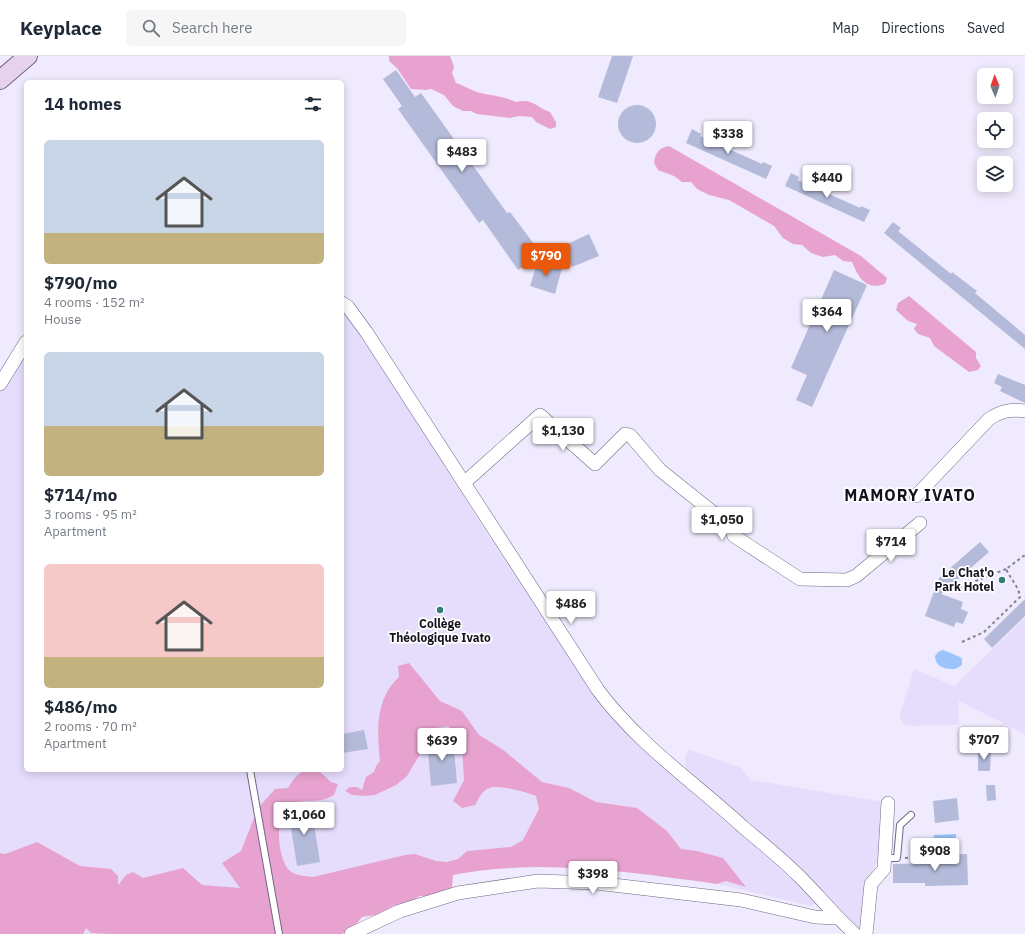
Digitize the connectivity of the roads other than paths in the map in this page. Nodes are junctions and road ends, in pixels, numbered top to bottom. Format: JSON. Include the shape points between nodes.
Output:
{"nodes":[{"id":1,"x":28,"y":56,"type":"edge"},
{"id":2,"x":0,"y":80,"type":"edge"},
{"id":3,"x":344,"y":304,"type":"edge"},
{"id":4,"x":24,"y":345,"type":"edge"},
{"id":5,"x":0,"y":384,"type":"edge"},
{"id":6,"x":1025,"y":411,"type":"edge"},
{"id":7,"x":464,"y":483,"type":"junction"},
{"id":8,"x":916,"y":496,"type":"dead end"},
{"id":9,"x":920,"y":523,"type":"dead end"},
{"id":10,"x":250,"y":772,"type":"edge"},
{"id":11,"x":888,"y":803,"type":"dead end"},
{"id":12,"x":912,"y":815,"type":"dead end"},
{"id":13,"x":891,"y":858,"type":"junction"},
{"id":14,"x":837,"y":918,"type":"junction"},
{"id":15,"x":279,"y":934,"type":"edge"},
{"id":16,"x":351,"y":934,"type":"edge"},
{"id":17,"x":854,"y":934,"type":"edge"},
{"id":18,"x":866,"y":934,"type":"edge"}],
"edges":[{"from":1,"to":2,"type":"main road"},
{"from":3,"to":7,"type":"street","via":[[367,333]]},
{"from":4,"to":5,"type":"street"},
{"from":6,"to":8,"type":"street","via":[[999,412],[989,418]]},
{"from":7,"to":9,"type":"street","via":[[540,415],[595,464],[625,434],[630,435],[660,470],[730,526],[734,536],[800,579],[847,580],[856,576]]},
{"from":7,"to":14,"type":"street","via":[[615,713],[635,734],[800,877]]},
{"from":10,"to":15,"type":"lane"},
{"from":11,"to":13,"type":"street"},
{"from":12,"to":13,"type":"lane","via":[[900,826]]},
{"from":13,"to":18,"type":"street","via":[[871,884]]},
{"from":14,"to":16,"type":"street","via":[[815,917],[741,900],[596,883],[538,882],[458,893],[400,911]]},
{"from":14,"to":17,"type":"street"}]}
